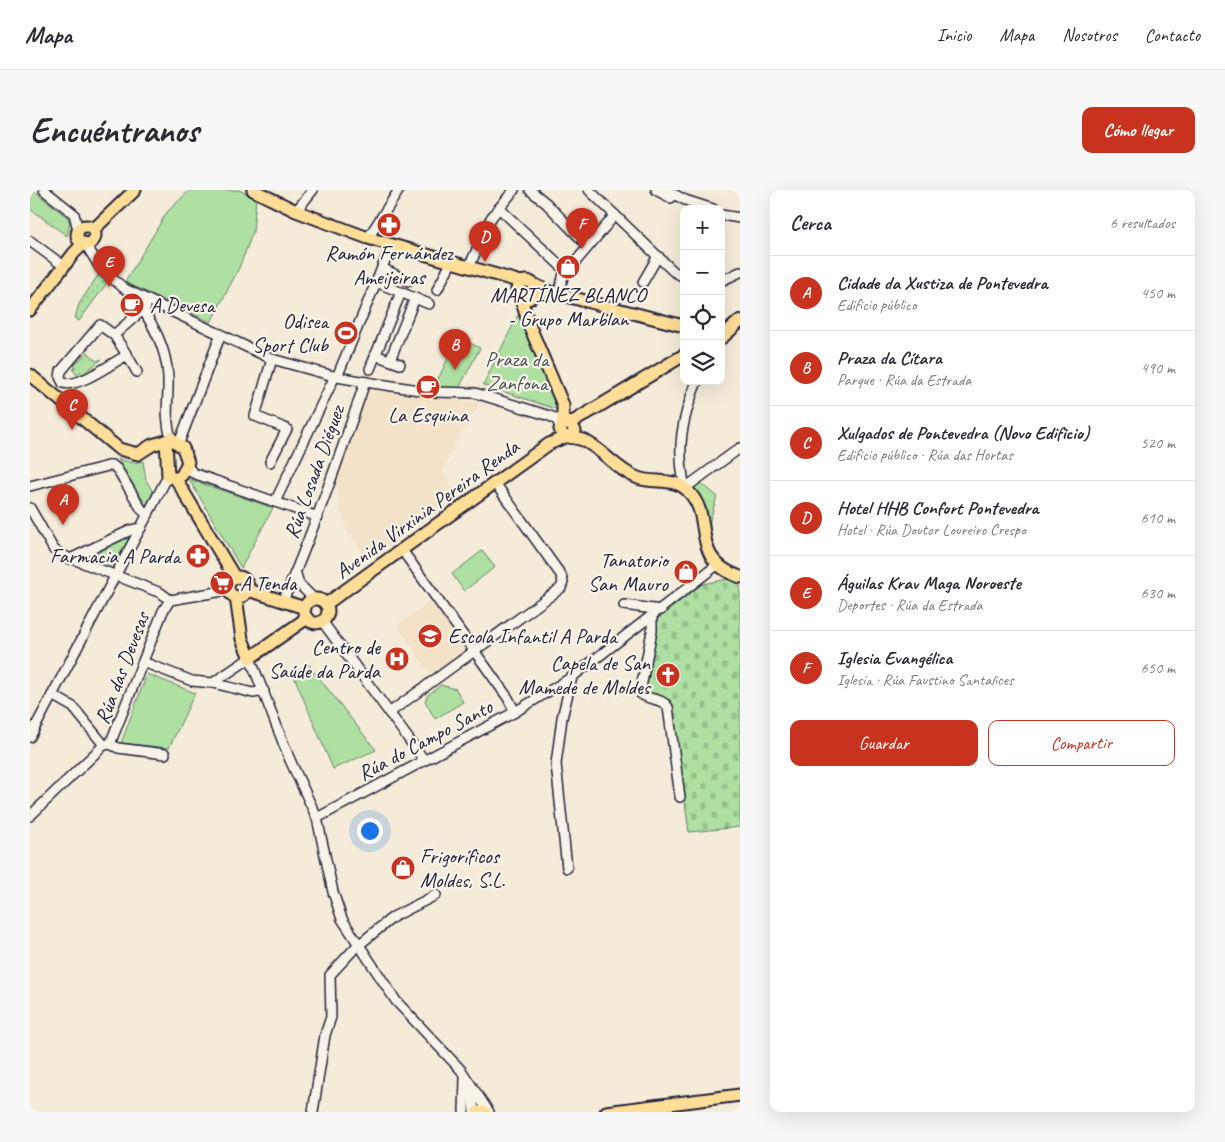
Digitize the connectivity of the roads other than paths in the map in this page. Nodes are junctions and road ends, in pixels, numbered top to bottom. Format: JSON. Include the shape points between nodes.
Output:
{"nodes":[{"id":1,"x":44,"y":190,"type":"edge"},
{"id":2,"x":135,"y":190,"type":"edge"},
{"id":3,"x":253,"y":190,"type":"edge"},
{"id":4,"x":313,"y":190,"type":"edge"},
{"id":5,"x":399,"y":190,"type":"edge"},
{"id":6,"x":514,"y":190,"type":"edge"},
{"id":7,"x":530,"y":190,"type":"edge"},
{"id":8,"x":589,"y":190,"type":"edge"},
{"id":9,"x":656,"y":190,"type":"edge"},
{"id":10,"x":666,"y":190,"type":"edge"},
{"id":11,"x":688,"y":205,"type":"edge"},
{"id":12,"x":700,"y":205,"type":"edge"},
{"id":13,"x":499,"y":208,"type":"junction"},
{"id":14,"x":296,"y":210,"type":"junction"},
{"id":15,"x":725,"y":211,"type":"edge"},
{"id":16,"x":740,"y":213,"type":"edge"},
{"id":17,"x":615,"y":215,"type":"junction"},
{"id":18,"x":725,"y":216,"type":"edge"},
{"id":19,"x":740,"y":218,"type":"edge"},
{"id":20,"x":81,"y":238,"type":"junction"},
{"id":21,"x":368,"y":238,"type":"junction"},
{"id":22,"x":30,"y":241,"type":"edge"},
{"id":23,"x":391,"y":246,"type":"junction"},
{"id":24,"x":588,"y":246,"type":"junction"},
{"id":25,"x":74,"y":253,"type":"junction"},
{"id":26,"x":91,"y":255,"type":"junction"},
{"id":27,"x":658,"y":256,"type":"junction"},
{"id":28,"x":451,"y":263,"type":"junction"},
{"id":29,"x":64,"y":266,"type":"junction"},
{"id":30,"x":382,"y":268,"type":"junction"},
{"id":31,"x":469,"y":268,"type":"junction"},
{"id":32,"x":566,"y":270,"type":"junction"},
{"id":33,"x":740,"y":272,"type":"edge"},
{"id":34,"x":680,"y":274,"type":"edge"},
{"id":35,"x":725,"y":279,"type":"edge"},
{"id":36,"x":408,"y":281,"type":"dead end"},
{"id":37,"x":376,"y":282,"type":"junction"},
{"id":38,"x":643,"y":282,"type":"dead end"},
{"id":39,"x":437,"y":290,"type":"dead end"},
{"id":40,"x":528,"y":291,"type":"junction"},
{"id":41,"x":401,"y":292,"type":"junction"},
{"id":42,"x":553,"y":292,"type":"junction"},
{"id":43,"x":132,"y":293,"type":"junction"},
{"id":44,"x":415,"y":298,"type":"junction"},
{"id":45,"x":154,"y":303,"type":"junction"},
{"id":46,"x":429,"y":304,"type":"dead end"},
{"id":47,"x":143,"y":309,"type":"junction"},
{"id":48,"x":30,"y":310,"type":"edge"},
{"id":49,"x":738,"y":322,"type":"edge"},
{"id":50,"x":680,"y":325,"type":"edge"},
{"id":51,"x":725,"y":332,"type":"edge"},
{"id":52,"x":221,"y":334,"type":"junction"},
{"id":53,"x":114,"y":335,"type":"junction"},
{"id":54,"x":127,"y":354,"type":"junction"},
{"id":55,"x":375,"y":355,"type":"junction"},
{"id":56,"x":680,"y":358,"type":"edge"},
{"id":57,"x":272,"y":359,"type":"junction"},
{"id":58,"x":390,"y":360,"type":"junction"},
{"id":59,"x":400,"y":364,"type":"dead end"},
{"id":60,"x":370,"y":369,"type":"dead end"},
{"id":61,"x":137,"y":372,"type":"dead end"},
{"id":62,"x":30,"y":375,"type":"edge"},
{"id":63,"x":336,"y":377,"type":"junction"},
{"id":64,"x":364,"y":382,"type":"junction"},
{"id":65,"x":695,"y":385,"type":"edge"},
{"id":66,"x":569,"y":427,"type":"junction"},
{"id":67,"x":184,"y":428,"type":"junction"},
{"id":68,"x":171,"y":437,"type":"junction"},
{"id":69,"x":740,"y":448,"type":"edge"},
{"id":70,"x":270,"y":462,"type":"dead end"},
{"id":71,"x":187,"y":466,"type":"junction"},
{"id":72,"x":172,"y":478,"type":"junction"},
{"id":73,"x":495,"y":483,"type":"junction"},
{"id":74,"x":30,"y":486,"type":"edge"},
{"id":75,"x":685,"y":488,"type":"junction"},
{"id":76,"x":275,"y":502,"type":"junction"},
{"id":77,"x":30,"y":508,"type":"edge"},
{"id":78,"x":148,"y":515,"type":"junction"},
{"id":79,"x":318,"y":517,"type":"junction"},
{"id":80,"x":141,"y":528,"type":"junction"},
{"id":81,"x":402,"y":550,"type":"junction"},
{"id":82,"x":73,"y":559,"type":"junction"},
{"id":83,"x":717,"y":565,"type":"junction"},
{"id":84,"x":296,"y":574,"type":"junction"},
{"id":85,"x":116,"y":575,"type":"junction"},
{"id":86,"x":740,"y":577,"type":"edge"},
{"id":87,"x":235,"y":578,"type":"junction"},
{"id":88,"x":248,"y":590,"type":"junction"},
{"id":89,"x":232,"y":593,"type":"junction"},
{"id":90,"x":314,"y":599,"type":"junction"},
{"id":91,"x":170,"y":600,"type":"junction"},
{"id":92,"x":284,"y":602,"type":"junction"},
{"id":93,"x":326,"y":604,"type":"junction"},
{"id":94,"x":624,"y":605,"type":"dead end"},
{"id":95,"x":661,"y":610,"type":"junction"},
{"id":96,"x":306,"y":613,"type":"junction"},
{"id":97,"x":652,"y":617,"type":"junction"},
{"id":98,"x":322,"y":621,"type":"junction"},
{"id":99,"x":474,"y":652,"type":"junction"},
{"id":100,"x":250,"y":658,"type":"junction"},
{"id":101,"x":143,"y":662,"type":"junction"},
{"id":102,"x":572,"y":677,"type":"junction"},
{"id":103,"x":213,"y":683,"type":"junction"},
{"id":104,"x":264,"y":691,"type":"junction"},
{"id":105,"x":52,"y":695,"type":"junction"},
{"id":106,"x":515,"y":712,"type":"junction"},
{"id":107,"x":389,"y":713,"type":"junction"},
{"id":108,"x":30,"y":737,"type":"edge"},
{"id":109,"x":107,"y":745,"type":"junction"},
{"id":110,"x":165,"y":754,"type":"dead end"},
{"id":111,"x":424,"y":760,"type":"junction"},
{"id":112,"x":680,"y":797,"type":"dead end"},
{"id":113,"x":30,"y":816,"type":"edge"},
{"id":114,"x":316,"y":818,"type":"junction"},
{"id":115,"x":567,"y":868,"type":"dead end"},
{"id":116,"x":436,"y":895,"type":"dead end"},
{"id":117,"x":360,"y":945,"type":"junction"},
{"id":118,"x":465,"y":1076,"type":"junction"},
{"id":119,"x":472,"y":1086,"type":"junction"},
{"id":120,"x":740,"y":1095,"type":"edge"},
{"id":121,"x":313,"y":1112,"type":"edge"},
{"id":122,"x":464,"y":1112,"type":"edge"},
{"id":123,"x":474,"y":1112,"type":"edge"},
{"id":124,"x":478,"y":1112,"type":"edge"},
{"id":125,"x":485,"y":1112,"type":"edge"},
{"id":126,"x":489,"y":1112,"type":"edge"},
{"id":127,"x":606,"y":1112,"type":"edge"}],
"edges":[{"from":1,"to":20,"type":"street","via":[[74,214]]},
{"from":2,"to":20,"type":"main road","via":[[93,230],[92,240]]},
{"from":3,"to":14,"type":"main road"},
{"from":4,"to":14,"type":"street"},
{"from":5,"to":21,"type":"street"},
{"from":6,"to":13,"type":"street"},
{"from":7,"to":24,"type":"street"},
{"from":8,"to":17,"type":"street"},
{"from":9,"to":11,"type":"street"},
{"from":10,"to":12,"type":"street"},
{"from":13,"to":31,"type":"street","via":[[491,218]]},
{"from":13,"to":32,"type":"street"},
{"from":14,"to":21,"type":"main road"},
{"from":15,"to":16,"type":"street"},
{"from":17,"to":24,"type":"street"},
{"from":17,"to":27,"type":"street"},
{"from":18,"to":19,"type":"street"},
{"from":20,"to":25,"type":"main road"},
{"from":20,"to":26,"type":"street"},
{"from":21,"to":23,"type":"main road"},
{"from":22,"to":29,"type":"street"},
{"from":23,"to":28,"type":"main road"},
{"from":23,"to":30,"type":"street"},
{"from":24,"to":32,"type":"street"},
{"from":25,"to":26,"type":"street","via":[[85,251]]},
{"from":25,"to":29,"type":"main road"},
{"from":26,"to":43,"type":"street","via":[[112,280]]},
{"from":27,"to":34,"type":"street"},
{"from":27,"to":38,"type":"street"},
{"from":28,"to":31,"type":"main road"},
{"from":28,"to":39,"type":"street"},
{"from":29,"to":48,"type":"main road"},
{"from":30,"to":36,"type":"street"},
{"from":30,"to":37,"type":"street"},
{"from":31,"to":40,"type":"main road"},
{"from":32,"to":42,"type":"street","via":[[560,288]]},
{"from":33,"to":35,"type":"street"},
{"from":37,"to":41,"type":"street"},
{"from":37,"to":63,"type":"street"},
{"from":40,"to":42,"type":"main road"},
{"from":40,"to":66,"type":"main road","via":[[527,315],[568,412]]},
{"from":41,"to":44,"type":"street"},
{"from":41,"to":55,"type":"street"},
{"from":42,"to":50,"type":"main road"},
{"from":43,"to":45,"type":"street"},
{"from":43,"to":47,"type":"street"},
{"from":44,"to":46,"type":"street"},
{"from":44,"to":58,"type":"street"},
{"from":45,"to":47,"type":"street"},
{"from":45,"to":52,"type":"street"},
{"from":47,"to":53,"type":"street"},
{"from":47,"to":68,"type":"street","via":[[164,348],[168,378],[166,417]]},
{"from":49,"to":51,"type":"highway"},
{"from":52,"to":57,"type":"street"},
{"from":52,"to":67,"type":"street"},
{"from":53,"to":54,"type":"street"},
{"from":53,"to":54,"type":"street","via":[[100,325],[62,371],[63,383],[79,382]]},
{"from":54,"to":61,"type":"street"},
{"from":55,"to":58,"type":"street"},
{"from":55,"to":60,"type":"street"},
{"from":56,"to":66,"type":"main road","name":"Avenida Virxinia Pereira Renda"},
{"from":57,"to":63,"type":"street"},
{"from":57,"to":70,"type":"street","via":[[255,416],[286,429]]},
{"from":58,"to":59,"type":"street"},
{"from":62,"to":68,"type":"main road","via":[[119,449],[138,454]]},
{"from":63,"to":64,"type":"street"},
{"from":63,"to":76,"type":"street"},
{"from":64,"to":66,"type":"street","via":[[433,392],[475,393],[550,416]]},
{"from":64,"to":79,"type":"street","name":"Rúa Losada Diéguez"},
{"from":65,"to":75,"type":"street","via":[[680,437],[679,455]]},
{"from":66,"to":73,"type":"main road","name":"Avenida Virxinia Pereira Renda"},
{"from":66,"to":75,"type":"main road","via":[[638,478]]},
{"from":67,"to":68,"type":"street"},
{"from":67,"to":68,"type":"street","via":[[176,429]]},
{"from":68,"to":71,"type":"main road","via":[[187,455]]},
{"from":68,"to":72,"type":"main road"},
{"from":69,"to":75,"type":"street"},
{"from":71,"to":72,"type":"main road"},
{"from":71,"to":76,"type":"street","via":[[193,473]]},
{"from":72,"to":78,"type":"street"},
{"from":72,"to":87,"type":"main road"},
{"from":73,"to":81,"type":"main road","name":"Avenida Virxinia Pereira Renda"},
{"from":73,"to":99,"type":"street","via":[[561,575],[563,585]]},
{"from":74,"to":78,"type":"street","via":[[112,466],[119,471]]},
{"from":75,"to":83,"type":"main road","via":[[694,498],[709,553]]},
{"from":76,"to":79,"type":"street"},
{"from":77,"to":82,"type":"street","via":[[54,550]]},
{"from":78,"to":80,"type":"street"},
{"from":79,"to":84,"type":"street","name":"Rúa Losada Diéguez"},
{"from":80,"to":82,"type":"street"},
{"from":80,"to":85,"type":"street"},
{"from":81,"to":93,"type":"main road","name":"Avenida Virxinia Pereira Renda"},
{"from":81,"to":99,"type":"street"},
{"from":82,"to":85,"type":"street"},
{"from":83,"to":86,"type":"main road"},
{"from":83,"to":95,"type":"street","name":"Rúa do Campo Santo"},
{"from":84,"to":90,"type":"street","via":[[299,584]]},
{"from":84,"to":92,"type":"street","name":"Rúa Losada Diéguez"},
{"from":85,"to":91,"type":"street","via":[[161,593]]},
{"from":85,"to":105,"type":"street"},
{"from":87,"to":88,"type":"main road","via":[[246,581]]},
{"from":87,"to":89,"type":"main road","via":[[229,584]]},
{"from":88,"to":89,"type":"main road","via":[[245,595]]},
{"from":88,"to":92,"type":"main road"},
{"from":89,"to":91,"type":"street"},
{"from":89,"to":100,"type":"main road","via":[[242,639]]},
{"from":90,"to":93,"type":"main road"},
{"from":90,"to":96,"type":"main road","via":[[308,602]]},
{"from":91,"to":101,"type":"street","name":"Rúa das Devesas","via":[[162,611]]},
{"from":92,"to":96,"type":"main road"},
{"from":93,"to":98,"type":"main road","via":[[328,611]]},
{"from":94,"to":95,"type":"street"},
{"from":95,"to":97,"type":"street","name":"Rúa do Campo Santo"},
{"from":96,"to":98,"type":"main road","via":[[312,622]]},
{"from":96,"to":100,"type":"main road"},
{"from":97,"to":102,"type":"street","name":"Rúa do Campo Santo"},
{"from":97,"to":112,"type":"street","via":[[640,694],[659,700],[668,707]]},
{"from":98,"to":107,"type":"street"},
{"from":99,"to":106,"type":"street"},
{"from":99,"to":107,"type":"street"},
{"from":100,"to":103,"type":"street"},
{"from":100,"to":104,"type":"street"},
{"from":101,"to":103,"type":"street","via":[[192,681]]},
{"from":101,"to":109,"type":"street","name":"Rúa das Devesas"},
{"from":102,"to":106,"type":"street","name":"Rúa do Campo Santo"},
{"from":102,"to":115,"type":"street","via":[[556,764]]},
{"from":103,"to":104,"type":"street","via":[[253,693]]},
{"from":104,"to":114,"type":"street"},
{"from":105,"to":108,"type":"street"},
{"from":105,"to":109,"type":"street","via":[[73,706]]},
{"from":106,"to":111,"type":"street","name":"Rúa do Campo Santo"},
{"from":107,"to":111,"type":"street"},
{"from":109,"to":110,"type":"street"},
{"from":109,"to":113,"type":"street"},
{"from":111,"to":114,"type":"street","name":"Rúa do Campo Santo"},
{"from":114,"to":117,"type":"street","via":[[337,908]]},
{"from":116,"to":117,"type":"street","via":[[393,917]]},
{"from":117,"to":118,"type":"street","via":[[405,1012]]},
{"from":117,"to":121,"type":"street","via":[[330,975],[331,1017],[325,1035]]},
{"from":118,"to":119,"type":"street"},
{"from":118,"to":122,"type":"street"},
{"from":119,"to":123,"type":"street"},
{"from":119,"to":126,"type":"street"},
{"from":120,"to":127,"type":"main road"},
{"from":124,"to":125,"type":"main road"}]}
